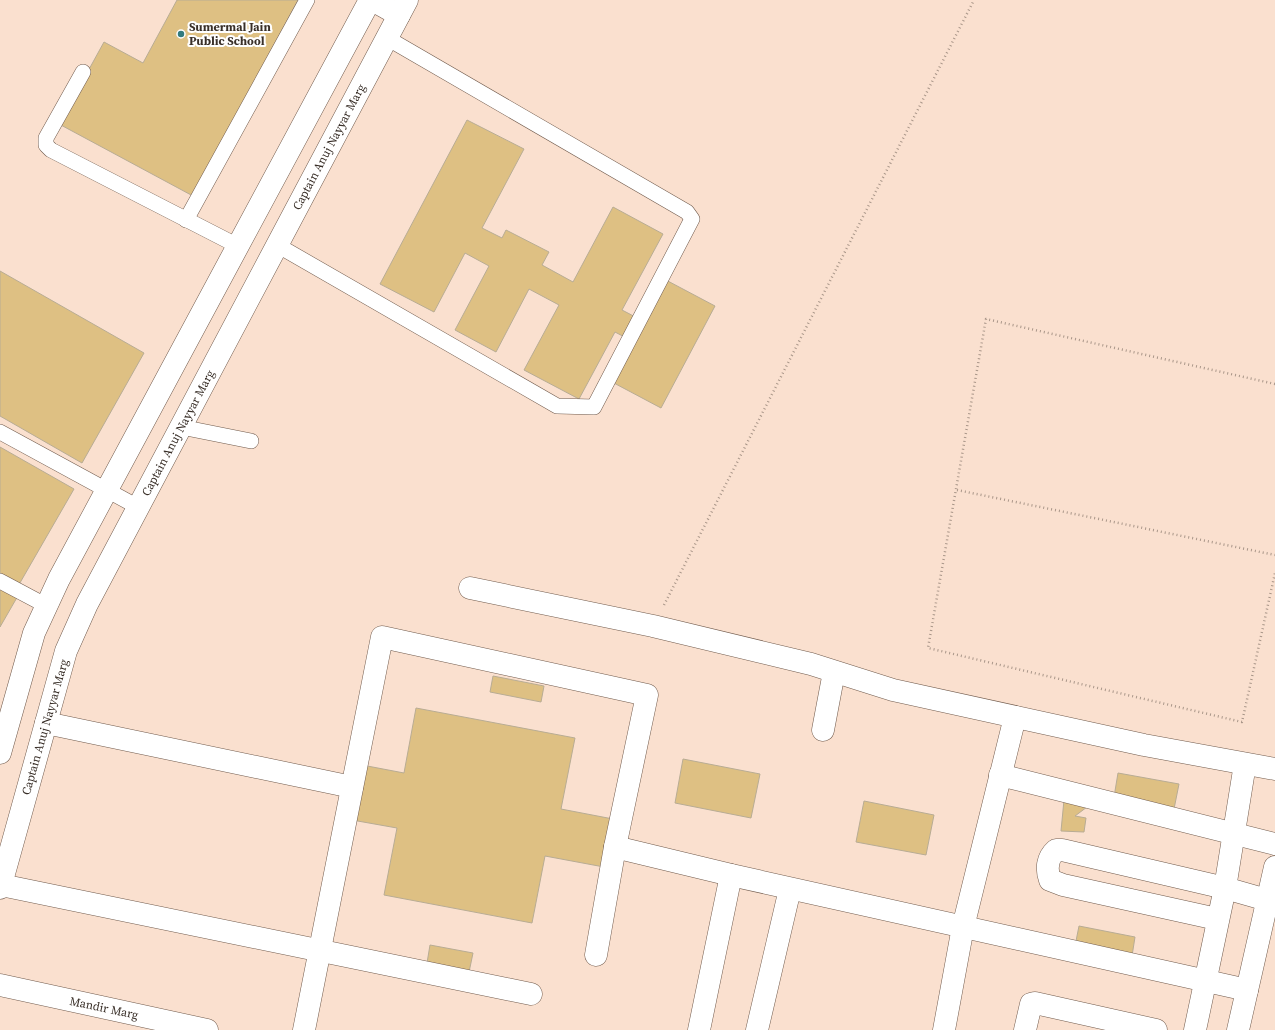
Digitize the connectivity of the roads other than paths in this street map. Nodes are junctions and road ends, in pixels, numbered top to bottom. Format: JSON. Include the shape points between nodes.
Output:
{"nodes":[{"id":1,"x":307,"y":0,"type":"edge"},
{"id":2,"x":371,"y":0,"type":"edge"},
{"id":3,"x":403,"y":8,"type":"edge"},
{"id":4,"x":387,"y":38,"type":"junction"},
{"id":5,"x":83,"y":72,"type":"dead end"},
{"id":6,"x":186,"y":220,"type":"junction"},
{"id":7,"x":242,"y":238,"type":"junction"},
{"id":8,"x":277,"y":245,"type":"junction"},
{"id":9,"x":181,"y":427,"type":"junction"},
{"id":10,"x":0,"y":432,"type":"edge"},
{"id":11,"x":251,"y":441,"type":"dead end"},
{"id":12,"x":108,"y":489,"type":"junction"},
{"id":13,"x":138,"y":507,"type":"junction"},
{"id":14,"x":0,"y":581,"type":"edge"},
{"id":15,"x":470,"y":588,"type":"dead end"},
{"id":16,"x":47,"y":606,"type":"junction"},
{"id":17,"x":834,"y":672,"type":"junction"},
{"id":18,"x":1015,"y":717,"type":"junction"},
{"id":19,"x":46,"y":723,"type":"junction"},
{"id":20,"x":824,"y":730,"type":"dead end"},
{"id":21,"x":0,"y":753,"type":"edge"},
{"id":22,"x":1245,"y":764,"type":"junction"},
{"id":23,"x":1275,"y":769,"type":"edge"},
{"id":24,"x":1000,"y":775,"type":"junction"},
{"id":25,"x":352,"y":787,"type":"junction"},
{"id":26,"x":1234,"y":834,"type":"junction"},
{"id":27,"x":1275,"y":844,"type":"edge"},
{"id":28,"x":615,"y":847,"type":"junction"},
{"id":29,"x":1274,"y":873,"type":"edge"},
{"id":30,"x":731,"y":875,"type":"junction"},
{"id":31,"x":0,"y":886,"type":"edge"},
{"id":32,"x":1224,"y":888,"type":"junction"},
{"id":33,"x":790,"y":889,"type":"junction"},
{"id":34,"x":1267,"y":900,"type":"junction"},
{"id":35,"x":1218,"y":919,"type":"junction"},
{"id":36,"x":963,"y":927,"type":"junction"},
{"id":37,"x":319,"y":951,"type":"junction"},
{"id":38,"x":596,"y":955,"type":"dead end"},
{"id":39,"x":1204,"y":980,"type":"junction"},
{"id":40,"x":0,"y":985,"type":"edge"},
{"id":41,"x":1247,"y":990,"type":"junction"},
{"id":42,"x":532,"y":994,"type":"dead end"},
{"id":43,"x":141,"y":1023,"type":"edge"},
{"id":44,"x":207,"y":1030,"type":"edge"},
{"id":45,"x":304,"y":1030,"type":"edge"},
{"id":46,"x":698,"y":1030,"type":"edge"},
{"id":47,"x":757,"y":1030,"type":"edge"},
{"id":48,"x":944,"y":1030,"type":"edge"},
{"id":49,"x":1025,"y":1030,"type":"edge"},
{"id":50,"x":1156,"y":1030,"type":"edge"},
{"id":51,"x":1195,"y":1030,"type":"edge"},
{"id":52,"x":1238,"y":1030,"type":"edge"}],
"edges":[{"from":1,"to":6,"type":"lane"},
{"from":2,"to":3,"type":"street"},
{"from":2,"to":7,"type":"street"},
{"from":3,"to":4,"type":"street","name":"Captain Anuj Nayyar Marg"},
{"from":4,"to":8,"type":"street","name":"Captain Anuj Nayyar Marg"},
{"from":4,"to":8,"type":"lane","via":[[687,212],[692,219],[594,407],[557,406]]},
{"from":5,"to":6,"type":"lane","via":[[46,138],[46,145],[51,150]]},
{"from":6,"to":7,"type":"lane"},
{"from":7,"to":8,"type":"street"},
{"from":7,"to":12,"type":"street"},
{"from":8,"to":9,"type":"street","name":"Captain Anuj Nayyar Marg"},
{"from":9,"to":11,"type":"lane"},
{"from":9,"to":13,"type":"street","name":"Captain Anuj Nayyar Marg"},
{"from":10,"to":12,"type":"lane"},
{"from":12,"to":13,"type":"lane"},
{"from":12,"to":16,"type":"street"},
{"from":13,"to":19,"type":"street","name":"Captain Anuj Nayyar Marg","via":[[87,604],[66,651]]},
{"from":14,"to":16,"type":"lane"},
{"from":15,"to":17,"type":"street","via":[[652,626]]},
{"from":16,"to":21,"type":"street","via":[[34,633]]},
{"from":17,"to":18,"type":"street","via":[[893,690]]},
{"from":17,"to":20,"type":"street"},
{"from":18,"to":22,"type":"street"},
{"from":18,"to":24,"type":"street"},
{"from":19,"to":25,"type":"street"},
{"from":19,"to":31,"type":"street","name":"Captain Anuj Nayyar Marg"},
{"from":22,"to":23,"type":"street"},
{"from":22,"to":26,"type":"street"},
{"from":24,"to":26,"type":"street"},
{"from":24,"to":36,"type":"street"},
{"from":25,"to":28,"type":"street","via":[[382,637],[647,695]]},
{"from":25,"to":37,"type":"street"},
{"from":26,"to":27,"type":"street"},
{"from":26,"to":32,"type":"street"},
{"from":28,"to":30,"type":"street"},
{"from":28,"to":38,"type":"street"},
{"from":29,"to":34,"type":"street"},
{"from":30,"to":33,"type":"street"},
{"from":30,"to":46,"type":"street"},
{"from":31,"to":37,"type":"street"},
{"from":32,"to":34,"type":"street"},
{"from":32,"to":35,"type":"street"},
{"from":32,"to":35,"type":"street","via":[[1062,850],[1056,850],[1051,854],[1048,864],[1050,880],[1063,885]]},
{"from":33,"to":36,"type":"street"},
{"from":33,"to":47,"type":"street"},
{"from":34,"to":41,"type":"street"},
{"from":35,"to":39,"type":"street"},
{"from":36,"to":39,"type":"street"},
{"from":36,"to":48,"type":"street"},
{"from":37,"to":42,"type":"street"},
{"from":37,"to":45,"type":"street"},
{"from":39,"to":41,"type":"street"},
{"from":39,"to":51,"type":"street"},
{"from":40,"to":43,"type":"street","name":"Mandir Marg"},
{"from":41,"to":52,"type":"street"},
{"from":43,"to":44,"type":"street","name":"Mandir Marg"},
{"from":49,"to":50,"type":"street","via":[[1031,1004],[1035,1003]]}]}
